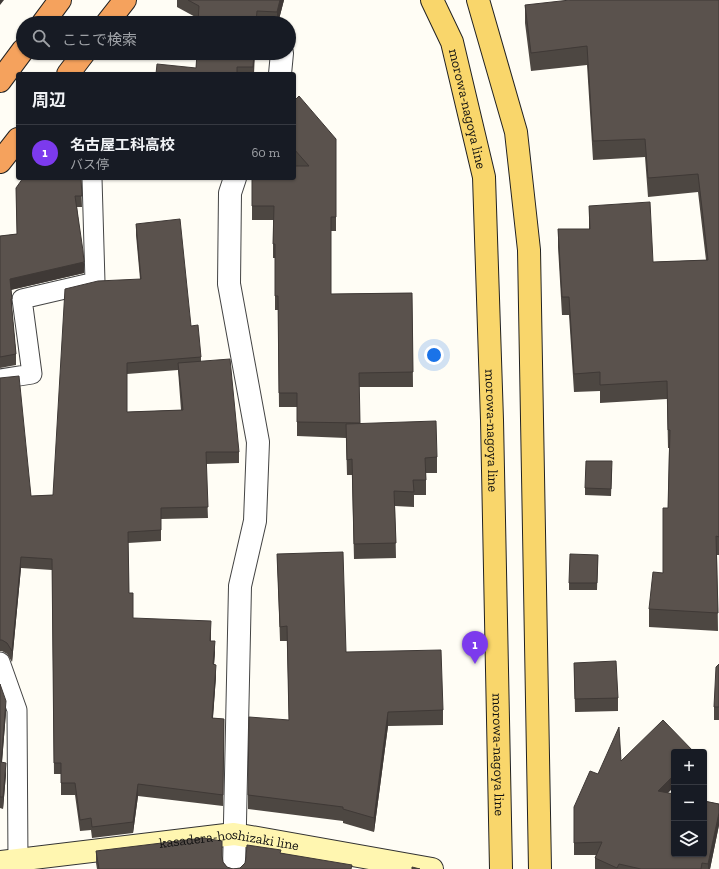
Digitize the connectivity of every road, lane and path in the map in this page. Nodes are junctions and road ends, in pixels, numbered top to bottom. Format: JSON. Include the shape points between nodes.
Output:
{"nodes":[{"id":1,"x":60,"y":0,"type":"edge"},
{"id":2,"x":125,"y":0,"type":"edge"},
{"id":3,"x":432,"y":0,"type":"edge"},
{"id":4,"x":478,"y":0,"type":"edge"},
{"id":5,"x":48,"y":16,"type":"edge"},
{"id":6,"x":112,"y":16,"type":"edge"},
{"id":7,"x":16,"y":59,"type":"edge"},
{"id":8,"x":79,"y":60,"type":"edge"},
{"id":9,"x":281,"y":60,"type":"edge"},
{"id":10,"x":70,"y":72,"type":"edge"},
{"id":11,"x":280,"y":72,"type":"edge"},
{"id":12,"x":0,"y":81,"type":"edge"},
{"id":13,"x":16,"y":142,"type":"edge"},
{"id":14,"x":0,"y":162,"type":"edge"},
{"id":15,"x":92,"y":180,"type":"edge"},
{"id":16,"x":234,"y":180,"type":"edge"},
{"id":17,"x":0,"y":379,"type":"edge"},
{"id":18,"x":0,"y":662,"type":"edge"},
{"id":19,"x":234,"y":834,"type":"junction"},
{"id":20,"x":9,"y":862,"type":"edge"},
{"id":21,"x":234,"y":869,"type":"edge"},
{"id":22,"x":432,"y":869,"type":"edge"},
{"id":23,"x":501,"y":869,"type":"edge"},
{"id":24,"x":540,"y":869,"type":"edge"}],
"edges":[{"from":1,"to":5,"type":"highway"},
{"from":2,"to":6,"type":"highway"},
{"from":3,"to":23,"type":"main road","name":"morowa-nagoya line","via":[[452,42],[484,177],[492,420]]},
{"from":4,"to":24,"type":"main road","via":[[516,132],[529,250]]},
{"from":7,"to":12,"type":"highway"},
{"from":8,"to":10,"type":"highway"},
{"from":9,"to":11,"type":"street"},
{"from":13,"to":14,"type":"highway"},
{"from":15,"to":17,"type":"lane","via":[[95,282],[22,299],[32,374]]},
{"from":16,"to":19,"type":"street","via":[[230,193],[229,284],[258,442],[255,521],[240,586]]},
{"from":18,"to":20,"type":"lane","via":[[17,710]]},
{"from":19,"to":20,"type":"main road","name":"kasadera-hoshizaki line"},
{"from":19,"to":21,"type":"street"},
{"from":19,"to":22,"type":"main road","name":"kasadera-hoshizaki line"}]}
